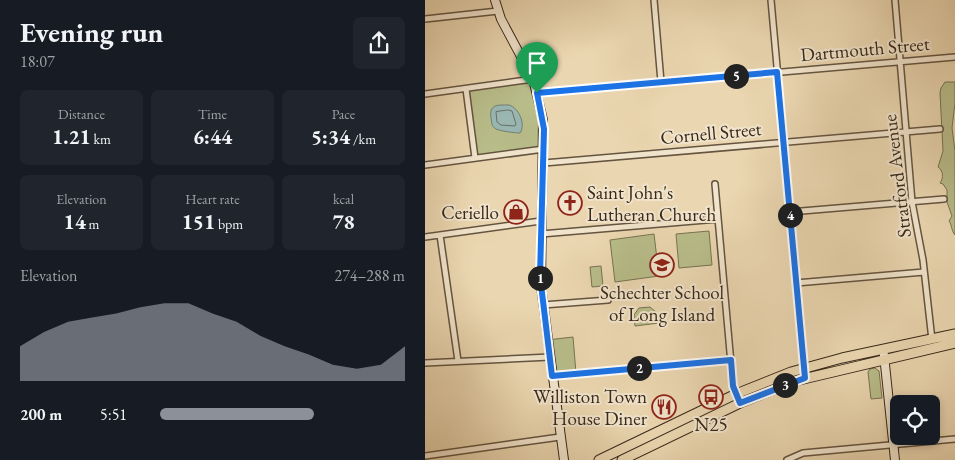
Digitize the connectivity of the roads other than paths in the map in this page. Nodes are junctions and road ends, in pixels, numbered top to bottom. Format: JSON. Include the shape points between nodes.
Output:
{"nodes":[{"id":1,"x":495,"y":0,"type":"edge"},
{"id":2,"x":653,"y":0,"type":"edge"},
{"id":3,"x":771,"y":0,"type":"edge"},
{"id":4,"x":895,"y":0,"type":"edge"},
{"id":5,"x":498,"y":11,"type":"junction"},
{"id":6,"x":425,"y":19,"type":"edge"},
{"id":7,"x":955,"y":57,"type":"edge"},
{"id":8,"x":900,"y":61,"type":"junction"},
{"id":9,"x":777,"y":72,"type":"junction"},
{"id":10,"x":533,"y":79,"type":"junction"},
{"id":11,"x":661,"y":82,"type":"junction"},
{"id":12,"x":465,"y":88,"type":"junction"},
{"id":13,"x":537,"y":93,"type":"junction"},
{"id":14,"x":425,"y":94,"type":"edge"},
{"id":15,"x":940,"y":129,"type":"dead end"},
{"id":16,"x":906,"y":132,"type":"junction"},
{"id":17,"x":783,"y":142,"type":"junction"},
{"id":18,"x":544,"y":149,"type":"junction"},
{"id":19,"x":475,"y":158,"type":"junction"},
{"id":20,"x":543,"y":163,"type":"junction"},
{"id":21,"x":425,"y":165,"type":"edge"},
{"id":22,"x":715,"y":184,"type":"dead end"},
{"id":23,"x":944,"y":199,"type":"dead end"},
{"id":24,"x":912,"y":202,"type":"junction"},
{"id":25,"x":789,"y":212,"type":"junction"},
{"id":26,"x":719,"y":219,"type":"junction"},
{"id":27,"x":541,"y":221,"type":"junction"},
{"id":28,"x":541,"y":234,"type":"junction"},
{"id":29,"x":440,"y":235,"type":"junction"},
{"id":30,"x":425,"y":237,"type":"edge"},
{"id":31,"x":924,"y":272,"type":"junction"},
{"id":32,"x":796,"y":283,"type":"junction"},
{"id":33,"x":608,"y":300,"type":"dead end"},
{"id":34,"x":543,"y":306,"type":"junction"},
{"id":35,"x":955,"y":334,"type":"edge"},
{"id":36,"x":933,"y":343,"type":"junction"},
{"id":37,"x":955,"y":343,"type":"edge"},
{"id":38,"x":884,"y":354,"type":"junction"},
{"id":39,"x":550,"y":357,"type":"junction"},
{"id":40,"x":731,"y":360,"type":"junction"},
{"id":41,"x":458,"y":361,"type":"junction"},
{"id":42,"x":425,"y":363,"type":"edge"},
{"id":43,"x":803,"y":368,"type":"junction"},
{"id":44,"x":552,"y":376,"type":"junction"},
{"id":45,"x":805,"y":378,"type":"junction"},
{"id":46,"x":736,"y":394,"type":"junction"},
{"id":47,"x":740,"y":403,"type":"junction"},
{"id":48,"x":890,"y":409,"type":"edge"},
{"id":49,"x":560,"y":437,"type":"junction"},
{"id":50,"x":955,"y":439,"type":"edge"},
{"id":51,"x":940,"y":440,"type":"edge"},
{"id":52,"x":894,"y":445,"type":"joint"},
{"id":53,"x":425,"y":456,"type":"edge"},
{"id":54,"x":564,"y":460,"type":"edge"},
{"id":55,"x":599,"y":460,"type":"edge"},
{"id":56,"x":622,"y":460,"type":"edge"},
{"id":57,"x":787,"y":460,"type":"edge"},
{"id":58,"x":895,"y":460,"type":"edge"}],
"edges":[{"from":1,"to":5,"type":"main road"},
{"from":2,"to":11,"type":"street"},
{"from":3,"to":9,"type":"street"},
{"from":4,"to":8,"type":"street","name":"Stratford Avenue"},
{"from":5,"to":6,"type":"street"},
{"from":5,"to":10,"type":"main road"},
{"from":7,"to":8,"type":"street","name":"Dartmouth Street"},
{"from":8,"to":9,"type":"street","name":"Dartmouth Street"},
{"from":8,"to":16,"type":"street","name":"Stratford Avenue"},
{"from":9,"to":11,"type":"street","name":"Dartmouth Street"},
{"from":9,"to":17,"type":"street"},
{"from":10,"to":12,"type":"street"},
{"from":10,"to":13,"type":"main road"},
{"from":11,"to":13,"type":"street","name":"Dartmouth Street"},
{"from":12,"to":14,"type":"street"},
{"from":12,"to":19,"type":"street"},
{"from":13,"to":18,"type":"main road","via":[[543,120]]},
{"from":15,"to":16,"type":"street","name":"Cornell Street"},
{"from":16,"to":17,"type":"street","name":"Cornell Street"},
{"from":16,"to":24,"type":"street","name":"Stratford Avenue"},
{"from":17,"to":20,"type":"street","name":"Cornell Street"},
{"from":17,"to":25,"type":"street"},
{"from":18,"to":19,"type":"street"},
{"from":18,"to":20,"type":"main road"},
{"from":19,"to":21,"type":"street"},
{"from":20,"to":27,"type":"main road"},
{"from":22,"to":26,"type":"street"},
{"from":23,"to":24,"type":"street"},
{"from":24,"to":25,"type":"street"},
{"from":24,"to":31,"type":"street","name":"Stratford Avenue"},
{"from":25,"to":32,"type":"street"},
{"from":26,"to":28,"type":"street"},
{"from":26,"to":40,"type":"street"},
{"from":27,"to":28,"type":"main road"},
{"from":27,"to":29,"type":"street"},
{"from":28,"to":34,"type":"main road"},
{"from":29,"to":30,"type":"street"},
{"from":29,"to":41,"type":"street"},
{"from":31,"to":32,"type":"street"},
{"from":31,"to":36,"type":"street","name":"Stratford Avenue"},
{"from":32,"to":43,"type":"street"},
{"from":33,"to":34,"type":"street"},
{"from":34,"to":39,"type":"main road"},
{"from":35,"to":36,"type":"main road"},
{"from":36,"to":37,"type":"main road"},
{"from":36,"to":38,"type":"main road"},
{"from":38,"to":43,"type":"main road"},
{"from":38,"to":45,"type":"main road"},
{"from":38,"to":48,"type":"main road"},
{"from":39,"to":41,"type":"street"},
{"from":39,"to":44,"type":"main road"},
{"from":40,"to":44,"type":"street"},
{"from":40,"to":46,"type":"street"},
{"from":41,"to":42,"type":"street"},
{"from":43,"to":45,"type":"street"},
{"from":43,"to":46,"type":"main road"},
{"from":44,"to":49,"type":"main road"},
{"from":45,"to":47,"type":"main road"},
{"from":46,"to":47,"type":"street"},
{"from":46,"to":55,"type":"main road"},
{"from":47,"to":56,"type":"main road"},
{"from":49,"to":53,"type":"street"},
{"from":49,"to":54,"type":"main road"},
{"from":50,"to":51,"type":"street"},
{"from":52,"to":57,"type":"street","via":[[803,453]]},
{"from":52,"to":58,"type":"main road"}]}
